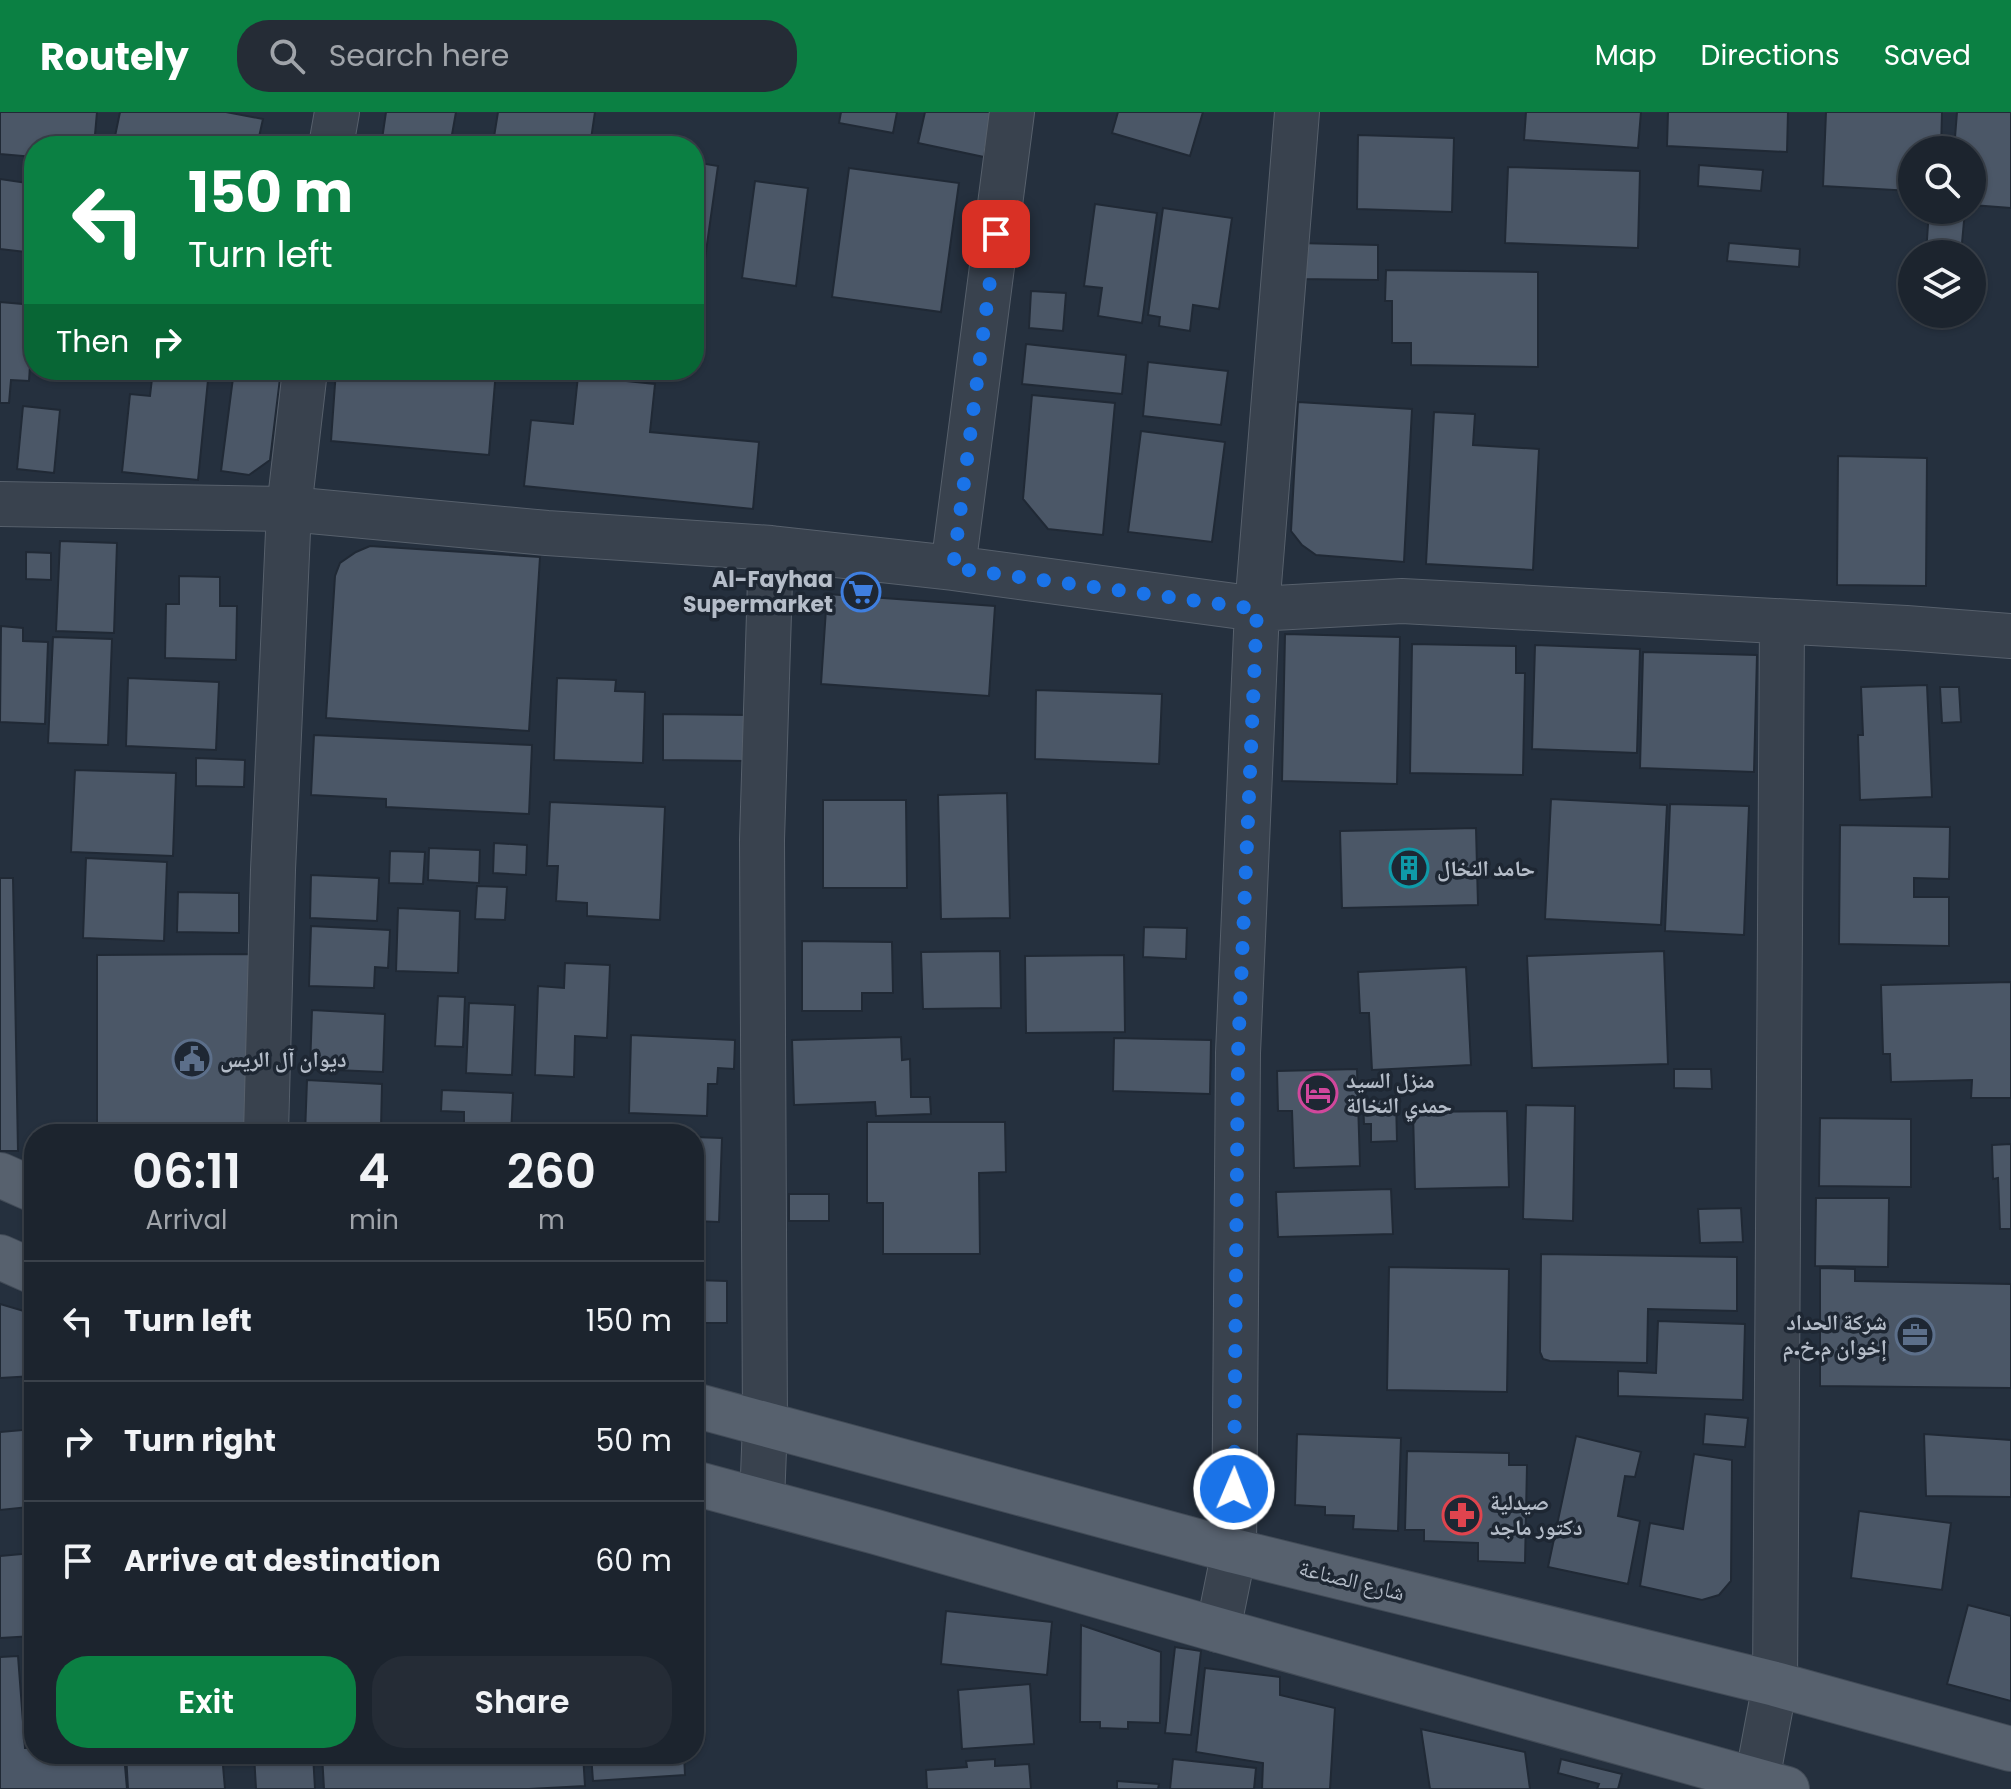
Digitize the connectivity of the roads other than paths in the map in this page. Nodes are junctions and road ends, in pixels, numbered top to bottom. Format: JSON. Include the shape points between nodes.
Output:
{"nodes":[{"id":1,"x":337,"y":112,"type":"edge"},
{"id":2,"x":1012,"y":112,"type":"edge"},
{"id":3,"x":1297,"y":112,"type":"edge"},
{"id":4,"x":333,"y":136,"type":"edge"},
{"id":5,"x":304,"y":380,"type":"edge"},
{"id":6,"x":0,"y":504,"type":"edge"},
{"id":7,"x":289,"y":509,"type":"junction"},
{"id":8,"x":771,"y":548,"type":"junction"},
{"id":9,"x":953,"y":568,"type":"junction"},
{"id":10,"x":1257,"y":609,"type":"junction"},
{"id":11,"x":1782,"y":622,"type":"junction"},
{"id":12,"x":2011,"y":636,"type":"edge"},
{"id":13,"x":266,"y":1124,"type":"edge"},
{"id":14,"x":0,"y":1175,"type":"edge"},
{"id":15,"x":24,"y":1186,"type":"edge"},
{"id":16,"x":0,"y":1257,"type":"edge"},
{"id":17,"x":24,"y":1268,"type":"edge"},
{"id":18,"x":704,"y":1408,"type":"edge"},
{"id":19,"x":765,"y":1424,"type":"junction"},
{"id":20,"x":704,"y":1486,"type":"edge"},
{"id":21,"x":762,"y":1501,"type":"junction"},
{"id":22,"x":1234,"y":1551,"type":"junction"},
{"id":23,"x":1218,"y":1630,"type":"junction"},
{"id":24,"x":1775,"y":1684,"type":"junction"},
{"id":25,"x":2011,"y":1749,"type":"edge"},
{"id":26,"x":1772,"y":1784,"type":"edge"}],
"edges":[{"from":1,"to":4,"type":"street"},
{"from":2,"to":9,"type":"street"},
{"from":3,"to":10,"type":"street"},
{"from":5,"to":7,"type":"street"},
{"from":6,"to":7,"type":"street"},
{"from":7,"to":8,"type":"street"},
{"from":7,"to":13,"type":"street"},
{"from":8,"to":9,"type":"street"},
{"from":8,"to":19,"type":"street","via":[[762,840]]},
{"from":9,"to":10,"type":"street"},
{"from":10,"to":11,"type":"street","via":[[1402,601]]},
{"from":10,"to":22,"type":"street","via":[[1238,1053]]},
{"from":11,"to":12,"type":"street"},
{"from":11,"to":24,"type":"street"},
{"from":14,"to":15,"type":"main road"},
{"from":16,"to":17,"type":"main road"},
{"from":18,"to":19,"type":"main road","name":"شارع الصناعة"},
{"from":19,"to":21,"type":"street"},
{"from":19,"to":22,"type":"main road","name":"شارع الصناعة"},
{"from":20,"to":21,"type":"main road"},
{"from":21,"to":23,"type":"main road"},
{"from":22,"to":23,"type":"street"},
{"from":22,"to":24,"type":"main road","name":"شارع الصناعة"},
{"from":23,"to":26,"type":"main road"},
{"from":24,"to":25,"type":"main road","name":"شارع الصناعة"},
{"from":24,"to":26,"type":"street"}]}
